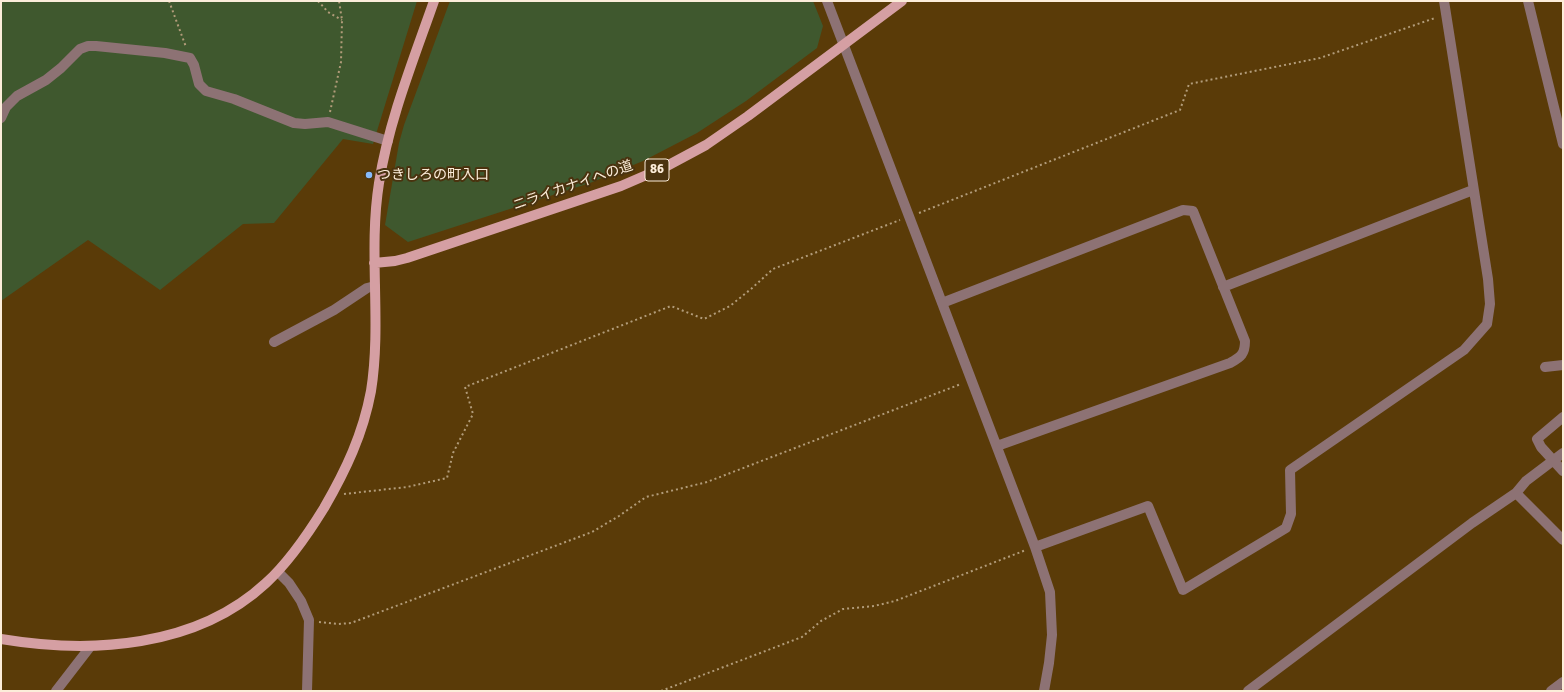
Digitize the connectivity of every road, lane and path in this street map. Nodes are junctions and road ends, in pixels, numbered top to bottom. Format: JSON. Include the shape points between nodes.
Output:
{"nodes":[{"id":1,"x":170,"y":1,"type":"edge"},
{"id":2,"x":318,"y":1,"type":"edge"},
{"id":3,"x":339,"y":1,"type":"edge"},
{"id":4,"x":434,"y":1,"type":"edge"},
{"id":5,"x":828,"y":1,"type":"edge"},
{"id":6,"x":902,"y":1,"type":"edge"},
{"id":7,"x":1444,"y":1,"type":"edge"},
{"id":8,"x":1528,"y":1,"type":"edge"},
{"id":9,"x":1446,"y":14,"type":"junction"},
{"id":10,"x":342,"y":20,"type":"junction"},
{"id":11,"x":844,"y":44,"type":"junction"},
{"id":12,"x":190,"y":58,"type":"junction"},
{"id":13,"x":1,"y":118,"type":"edge"},
{"id":14,"x":328,"y":122,"type":"junction"},
{"id":15,"x":388,"y":141,"type":"junction"},
{"id":16,"x":1563,"y":144,"type":"edge"},
{"id":17,"x":1473,"y":190,"type":"junction"},
{"id":18,"x":909,"y":217,"type":"junction"},
{"id":19,"x":374,"y":263,"type":"junction"},
{"id":20,"x":375,"y":286,"type":"junction"},
{"id":21,"x":1223,"y":287,"type":"junction"},
{"id":22,"x":942,"y":303,"type":"junction"},
{"id":23,"x":274,"y":342,"type":"dead end"},
{"id":24,"x":1563,"y":365,"type":"edge"},
{"id":25,"x":1545,"y":367,"type":"dead end"},
{"id":26,"x":972,"y":380,"type":"junction"},
{"id":27,"x":1563,"y":417,"type":"edge"},
{"id":28,"x":997,"y":446,"type":"junction"},
{"id":29,"x":1563,"y":453,"type":"edge"},
{"id":30,"x":1563,"y":471,"type":"edge"},
{"id":31,"x":1516,"y":493,"type":"junction"},
{"id":32,"x":331,"y":495,"type":"junction"},
{"id":33,"x":1563,"y":540,"type":"edge"},
{"id":34,"x":1035,"y":547,"type":"junction"},
{"id":35,"x":278,"y":572,"type":"junction"},
{"id":36,"x":309,"y":620,"type":"junction"},
{"id":37,"x":1,"y":639,"type":"edge"},
{"id":38,"x":90,"y":647,"type":"junction"},
{"id":39,"x":1563,"y":682,"type":"edge"},
{"id":40,"x":56,"y":691,"type":"edge"},
{"id":41,"x":307,"y":691,"type":"edge"},
{"id":42,"x":661,"y":691,"type":"edge"},
{"id":43,"x":1044,"y":691,"type":"edge"},
{"id":44,"x":1248,"y":691,"type":"edge"},
{"id":45,"x":1551,"y":691,"type":"edge"}],
"edges":[{"from":1,"to":12,"type":"path"},
{"from":2,"to":10,"type":"path","via":[[328,12]]},
{"from":3,"to":10,"type":"path"},
{"from":4,"to":15,"type":"main road","via":[[399,101]]},
{"from":5,"to":11,"type":"street"},
{"from":6,"to":11,"type":"main road","name":"ニライカナイへの道","number":"86"},
{"from":7,"to":9,"type":"street"},
{"from":8,"to":16,"type":"street"},
{"from":9,"to":17,"type":"street"},
{"from":9,"to":18,"type":"path","via":[[1320,58],[1188,84],[1180,110]]},
{"from":10,"to":14,"type":"path","via":[[341,62]]},
{"from":11,"to":18,"type":"street"},
{"from":11,"to":19,"type":"main road","name":"ニライカナイへの道","number":"86","via":[[706,145],[665,167],[621,186],[407,258]]},
{"from":12,"to":13,"type":"street","via":[[96,46],[83,47],[46,80],[13,99]]},
{"from":12,"to":14,"type":"street","via":[[199,84],[206,91],[234,99],[294,123]]},
{"from":14,"to":15,"type":"street"},
{"from":15,"to":19,"type":"main road","via":[[379,184]]},
{"from":17,"to":21,"type":"street"},
{"from":17,"to":34,"type":"street","via":[[1488,279],[1490,304],[1487,324],[1464,350],[1290,470],[1291,514],[1286,528],[1183,590],[1148,506]]},
{"from":18,"to":22,"type":"street"},
{"from":18,"to":32,"type":"path","via":[[773,269],[730,306],[704,319],[670,306],[465,387],[473,414],[453,453],[447,478],[406,487]]},
{"from":19,"to":20,"type":"main road"},
{"from":20,"to":23,"type":"street","via":[[367,288],[334,310]]},
{"from":20,"to":32,"type":"main road","via":[[375,353],[364,422],[349,462]]},
{"from":21,"to":22,"type":"street","via":[[1193,211],[1183,210]]},
{"from":21,"to":28,"type":"street","via":[[1245,341],[1242,357]]},
{"from":22,"to":26,"type":"street"},
{"from":24,"to":25,"type":"street"},
{"from":26,"to":28,"type":"street"},
{"from":26,"to":36,"type":"path","via":[[707,482],[646,497],[592,532],[351,623]]},
{"from":27,"to":30,"type":"street","via":[[1538,439],[1541,447]]},
{"from":28,"to":34,"type":"street"},
{"from":29,"to":31,"type":"street","via":[[1526,481]]},
{"from":31,"to":33,"type":"street"},
{"from":31,"to":44,"type":"street","via":[[1472,523]]},
{"from":32,"to":35,"type":"main road"},
{"from":34,"to":42,"type":"path","via":[[896,601],[843,609],[821,621],[802,637]]},
{"from":34,"to":43,"type":"street","via":[[1050,592],[1052,635]]},
{"from":35,"to":36,"type":"street","via":[[301,601]]},
{"from":35,"to":38,"type":"main road","via":[[225,614],[200,626],[170,635]]},
{"from":36,"to":41,"type":"street"},
{"from":37,"to":38,"type":"main road"},
{"from":38,"to":40,"type":"street"},
{"from":39,"to":45,"type":"street"}]}
